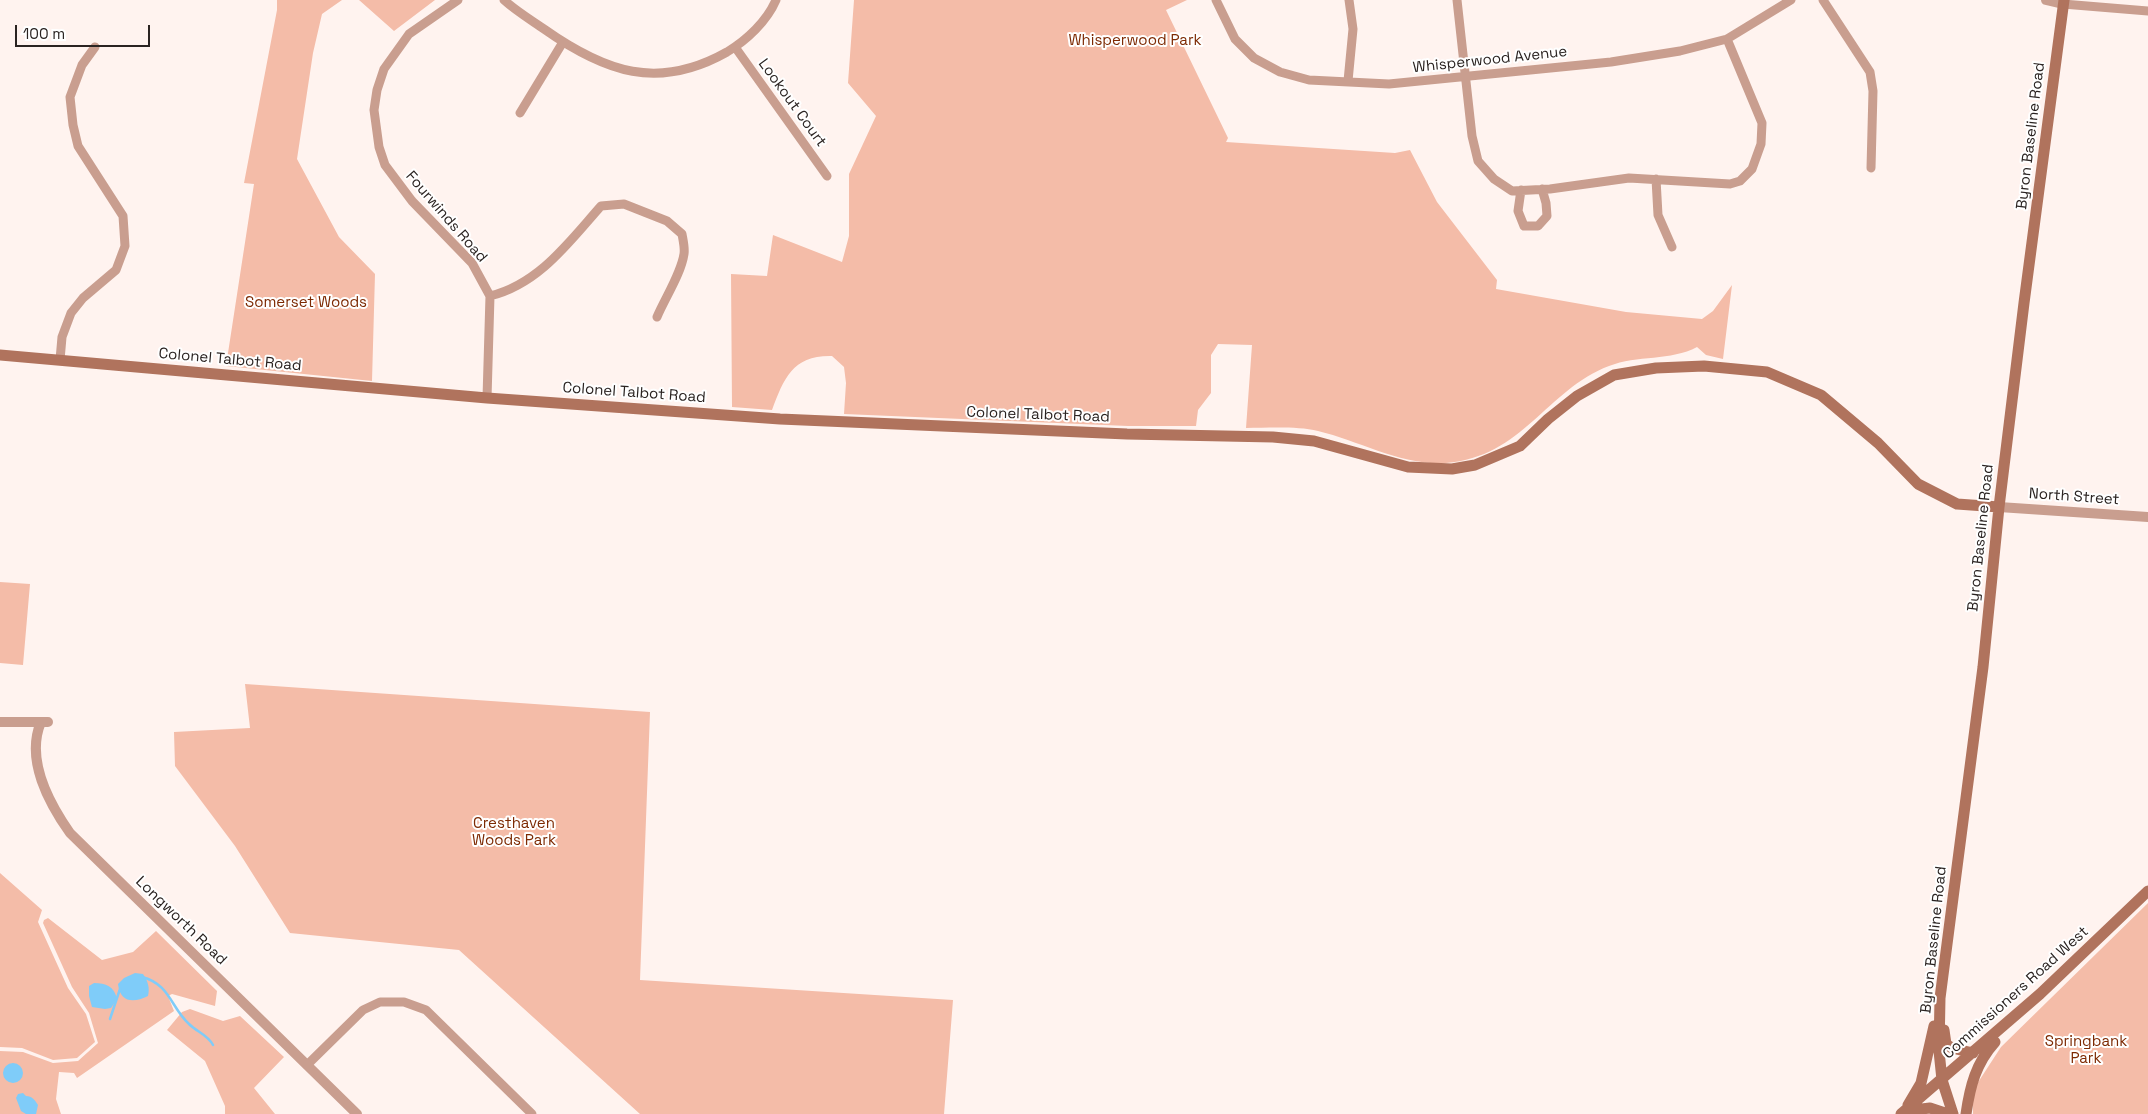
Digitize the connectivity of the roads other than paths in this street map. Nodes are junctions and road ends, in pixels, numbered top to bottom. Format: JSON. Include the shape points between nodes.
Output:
{"nodes":[{"id":1,"x":458,"y":0,"type":"edge"},
{"id":2,"x":504,"y":0,"type":"edge"},
{"id":3,"x":776,"y":0,"type":"edge"},
{"id":4,"x":1216,"y":0,"type":"edge"},
{"id":5,"x":1349,"y":0,"type":"edge"},
{"id":6,"x":1457,"y":0,"type":"edge"},
{"id":7,"x":1791,"y":0,"type":"edge"},
{"id":8,"x":1824,"y":0,"type":"edge"},
{"id":9,"x":2046,"y":0,"type":"edge"},
{"id":10,"x":2063,"y":2,"type":"edge"},
{"id":11,"x":2148,"y":10,"type":"edge"},
{"id":12,"x":1727,"y":39,"type":"junction"},
{"id":13,"x":563,"y":42,"type":"junction"},
{"id":14,"x":95,"y":47,"type":"dead end"},
{"id":15,"x":734,"y":47,"type":"junction"},
{"id":16,"x":1467,"y":78,"type":"junction"},
{"id":17,"x":1348,"y":81,"type":"junction"},
{"id":18,"x":520,"y":113,"type":"dead end"},
{"id":19,"x":1871,"y":168,"type":"dead end"},
{"id":20,"x":827,"y":176,"type":"dead end"},
{"id":21,"x":1656,"y":179,"type":"junction"},
{"id":22,"x":1542,"y":189,"type":"junction"},
{"id":23,"x":1521,"y":190,"type":"junction"},
{"id":24,"x":1672,"y":247,"type":"dead end"},
{"id":25,"x":490,"y":296,"type":"junction"},
{"id":26,"x":657,"y":317,"type":"dead end"},
{"id":27,"x":0,"y":355,"type":"edge"},
{"id":28,"x":60,"y":360,"type":"junction"},
{"id":29,"x":487,"y":398,"type":"junction"},
{"id":30,"x":1999,"y":507,"type":"junction"},
{"id":31,"x":2148,"y":517,"type":"edge"},
{"id":32,"x":0,"y":722,"type":"edge"},
{"id":33,"x":2148,"y":891,"type":"edge"},
{"id":34,"x":1940,"y":998,"type":"junction"},
{"id":35,"x":2031,"y":1002,"type":"junction"},
{"id":36,"x":1973,"y":1054,"type":"junction"},
{"id":37,"x":307,"y":1065,"type":"junction"},
{"id":38,"x":1942,"y":1080,"type":"junction"},
{"id":39,"x":1903,"y":1112,"type":"edge"},
{"id":40,"x":357,"y":1114,"type":"edge"},
{"id":41,"x":532,"y":1114,"type":"edge"},
{"id":42,"x":1948,"y":1114,"type":"edge"},
{"id":43,"x":1953,"y":1114,"type":"edge"},
{"id":44,"x":1966,"y":1114,"type":"edge"}],
"edges":[{"from":1,"to":25,"type":"street","name":"Fourwinds Road","via":[[410,34],[384,69],[374,110],[385,165],[412,201],[472,264]]},
{"from":2,"to":13,"type":"street"},
{"from":3,"to":15,"type":"street","via":[[757,28]]},
{"from":4,"to":17,"type":"street","name":"Whisperwood Avenue","via":[[1235,39],[1254,58],[1280,72],[1309,80]]},
{"from":5,"to":17,"type":"street","via":[[1353,29]]},
{"from":6,"to":16,"type":"street"},
{"from":7,"to":12,"type":"street","name":"Whisperwood Avenue"},
{"from":8,"to":19,"type":"street","via":[[1870,72],[1873,91]]},
{"from":9,"to":10,"type":"street"},
{"from":10,"to":11,"type":"street"},
{"from":10,"to":30,"type":"main road","name":"Byron Baseline Road"},
{"from":12,"to":16,"type":"street","name":"Whisperwood Avenue","via":[[1680,51],[1611,62]]},
{"from":12,"to":21,"type":"street","via":[[1762,123],[1761,144],[1752,169],[1740,182],[1730,184]]},
{"from":13,"to":15,"type":"street","via":[[611,66],[639,73],[663,74],[706,64]]},
{"from":13,"to":18,"type":"street"},
{"from":14,"to":28,"type":"street","via":[[82,66],[70,97],[73,125],[78,146],[123,216],[125,246],[116,270],[83,298],[71,313],[62,337]]},
{"from":15,"to":20,"type":"street","name":"Lookout Court"},
{"from":16,"to":17,"type":"street","name":"Whisperwood Avenue","via":[[1389,84]]},
{"from":16,"to":23,"type":"street","via":[[1472,136],[1478,162],[1494,179],[1512,191]]},
{"from":21,"to":22,"type":"street","via":[[1629,178]]},
{"from":21,"to":24,"type":"street","via":[[1658,216]]},
{"from":22,"to":23,"type":"street"},
{"from":22,"to":23,"type":"street","via":[[1547,216],[1538,226],[1524,226],[1518,211]]},
{"from":25,"to":26,"type":"street","via":[[510,290],[545,267],[601,206],[624,204],[667,221],[682,234],[684,253],[678,275]]},
{"from":25,"to":29,"type":"street"},
{"from":27,"to":28,"type":"main road","name":"Colonel Talbot Road"},
{"from":28,"to":29,"type":"main road","name":"Colonel Talbot Road"},
{"from":29,"to":30,"type":"main road","name":"Colonel Talbot Road","via":[[780,420],[1272,437],[1314,441],[1408,467],[1452,469],[1476,465],[1520,446],[1577,396],[1614,375],[1656,368],[1704,366],[1767,372],[1821,395],[1878,443],[1918,484],[1957,504]]},
{"from":30,"to":31,"type":"street","name":"North Street"},
{"from":30,"to":34,"type":"main road","name":"Byron Baseline Road"},
{"from":32,"to":37,"type":"street","name":"Longworth Road","via":[[45,722],[36,734],[44,791],[70,833]]},
{"from":33,"to":35,"type":"main road","name":"Commissioners Road West"},
{"from":34,"to":36,"type":"main road","via":[[1946,1044]]},
{"from":34,"to":38,"type":"main road","name":"Byron Baseline Road"},
{"from":34,"to":39,"type":"main road","via":[[1921,1082]]},
{"from":35,"to":36,"type":"main road","name":"Commissioners Road West"},
{"from":35,"to":44,"type":"main road","via":[[1985,1053],[1969,1090]]},
{"from":36,"to":38,"type":"main road","name":"Commissioners Road West"},
{"from":37,"to":40,"type":"street","name":"Longworth Road"},
{"from":37,"to":41,"type":"street","via":[[363,1010],[380,1002],[404,1002],[426,1010]]},
{"from":38,"to":39,"type":"main road","name":"Commissioners Road West"},
{"from":38,"to":43,"type":"main road","name":"Byron Baseline Road"},
{"from":39,"to":42,"type":"main road","via":[[1930,1108]]}]}
